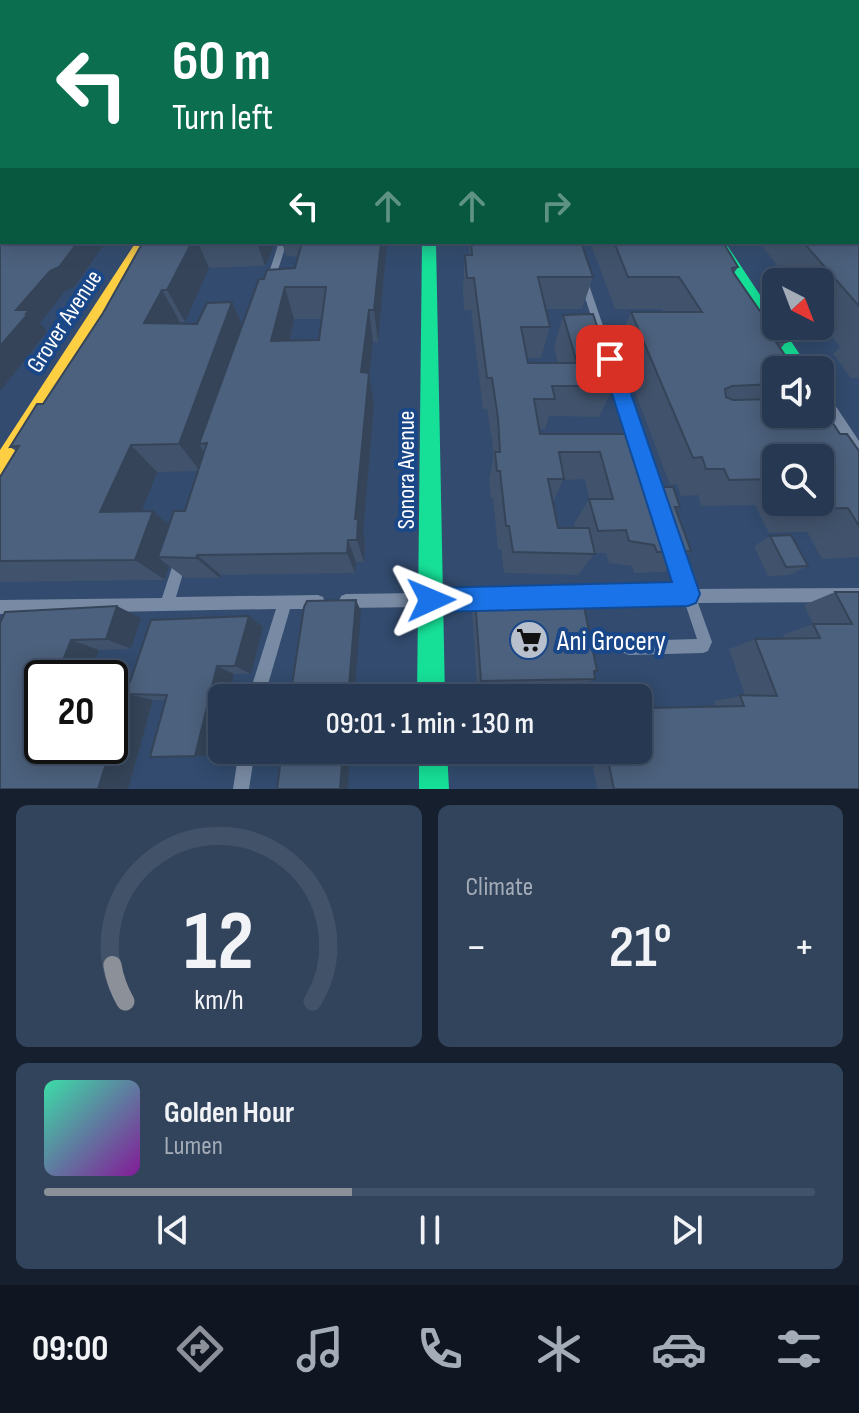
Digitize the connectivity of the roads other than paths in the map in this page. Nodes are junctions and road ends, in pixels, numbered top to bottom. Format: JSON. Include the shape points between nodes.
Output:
{"nodes":[{"id":1,"x":142,"y":244,"type":"edge"},
{"id":2,"x":282,"y":244,"type":"edge"},
{"id":3,"x":429,"y":244,"type":"edge"},
{"id":4,"x":719,"y":244,"type":"edge"},
{"id":5,"x":581,"y":271,"type":"edge"},
{"id":6,"x":269,"y":287,"type":"edge"},
{"id":7,"x":792,"y":356,"type":"edge"},
{"id":8,"x":834,"y":426,"type":"edge"},
{"id":9,"x":859,"y":459,"type":"edge"},
{"id":10,"x":0,"y":467,"type":"edge"},
{"id":11,"x":659,"y":506,"type":"edge"},
{"id":12,"x":668,"y":535,"type":"edge"},
{"id":13,"x":187,"y":544,"type":"edge"},
{"id":14,"x":688,"y":594,"type":"junction"},
{"id":15,"x":859,"y":595,"type":"edge"},
{"id":16,"x":561,"y":597,"type":"edge"},
{"id":17,"x":497,"y":599,"type":"edge"},
{"id":18,"x":431,"y":600,"type":"junction"},
{"id":19,"x":285,"y":602,"type":"junction"},
{"id":20,"x":167,"y":604,"type":"junction"},
{"id":21,"x":0,"y":607,"type":"edge"},
{"id":22,"x":629,"y":648,"type":"dead end"},
{"id":23,"x":260,"y":684,"type":"edge"},
{"id":24,"x":431,"y":684,"type":"edge"},
{"id":25,"x":245,"y":764,"type":"edge"},
{"id":26,"x":433,"y":764,"type":"edge"},
{"id":27,"x":241,"y":789,"type":"edge"},
{"id":28,"x":434,"y":789,"type":"edge"}],
"edges":[{"from":1,"to":10,"type":"street","name":"Grover Avenue"},
{"from":2,"to":6,"type":"lane"},
{"from":3,"to":18,"type":"street","name":"Sonora Avenue"},
{"from":4,"to":7,"type":"street"},
{"from":5,"to":11,"type":"lane"},
{"from":8,"to":9,"type":"street"},
{"from":12,"to":14,"type":"lane"},
{"from":13,"to":20,"type":"lane"},
{"from":14,"to":15,"type":"lane"},
{"from":14,"to":16,"type":"lane"},
{"from":14,"to":22,"type":"lane","via":[[703,646]]},
{"from":17,"to":18,"type":"lane"},
{"from":18,"to":19,"type":"lane"},
{"from":18,"to":24,"type":"street","name":"Sonora Avenue"},
{"from":19,"to":20,"type":"lane"},
{"from":19,"to":23,"type":"lane"},
{"from":20,"to":21,"type":"lane"},
{"from":25,"to":27,"type":"lane"},
{"from":26,"to":28,"type":"street"}]}
